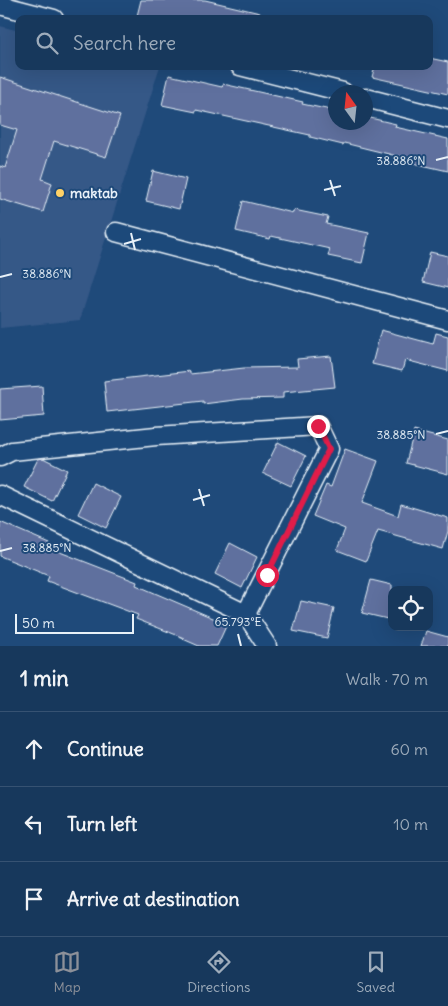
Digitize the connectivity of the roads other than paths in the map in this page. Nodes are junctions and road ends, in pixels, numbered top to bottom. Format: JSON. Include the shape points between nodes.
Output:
{"nodes":[{"id":1,"x":0,"y":5,"type":"edge"},
{"id":2,"x":39,"y":15,"type":"edge"},
{"id":3,"x":256,"y":70,"type":"edge"},
{"id":4,"x":328,"y":88,"type":"edge"},
{"id":5,"x":373,"y":100,"type":"edge"},
{"id":6,"x":448,"y":119,"type":"edge"},
{"id":7,"x":116,"y":232,"type":"dead end"},
{"id":8,"x":448,"y":320,"type":"edge"},
{"id":9,"x":0,"y":457,"type":"edge"},
{"id":10,"x":0,"y":495,"type":"edge"},
{"id":11,"x":246,"y":614,"type":"junction"},
{"id":12,"x":262,"y":644,"type":"edge"}],
"edges":[{"from":1,"to":2,"type":"street"},
{"from":3,"to":4,"type":"street"},
{"from":5,"to":6,"type":"street"},
{"from":7,"to":8,"type":"street"},
{"from":9,"to":11,"type":"street","via":[[12,451],[146,437],[318,426],[329,449]]},
{"from":10,"to":11,"type":"street"},
{"from":11,"to":12,"type":"street"}]}
